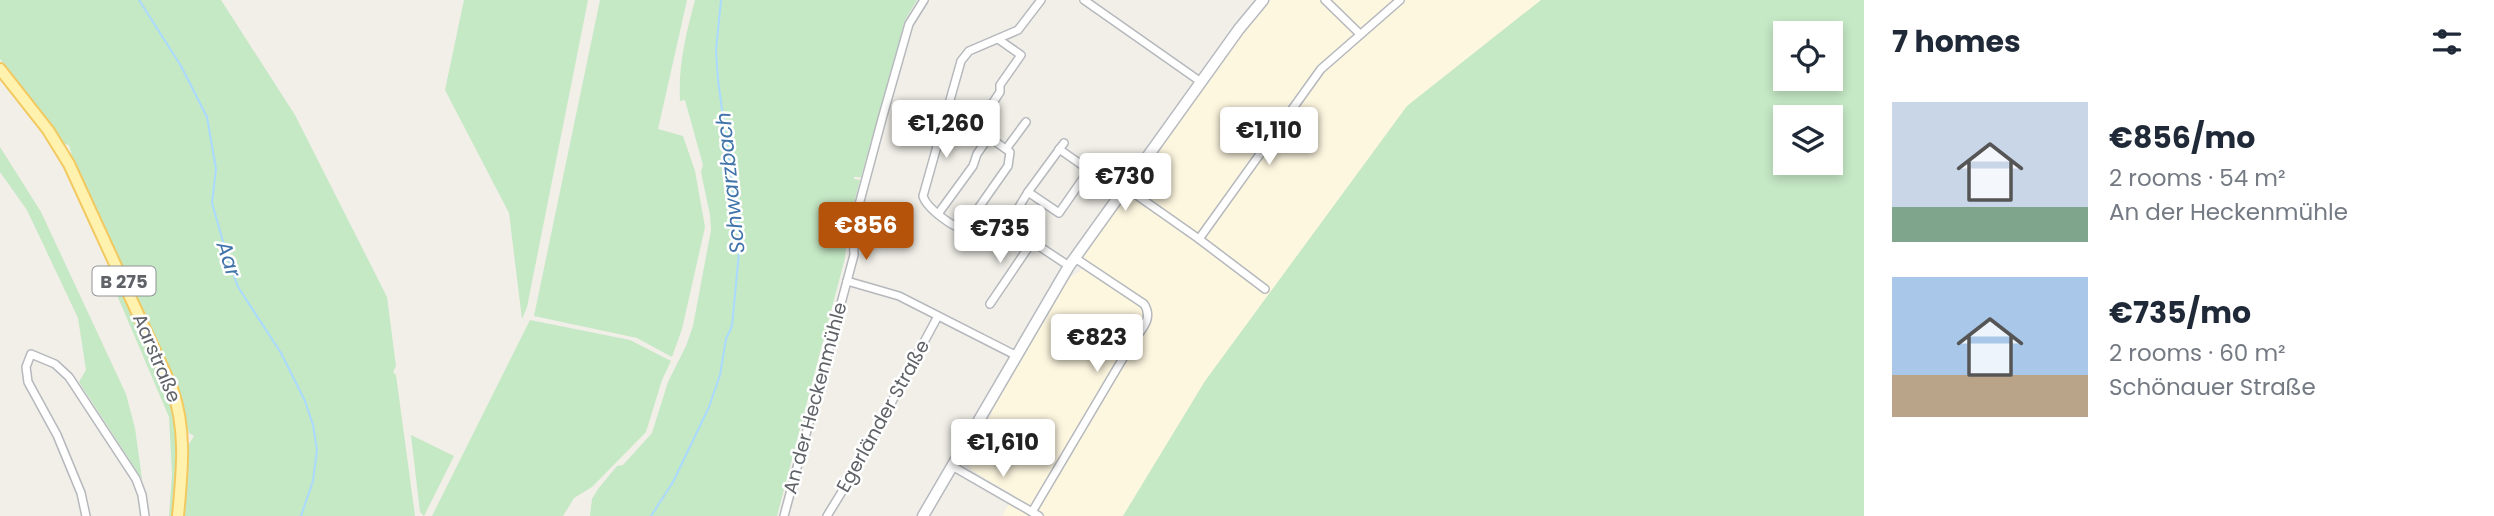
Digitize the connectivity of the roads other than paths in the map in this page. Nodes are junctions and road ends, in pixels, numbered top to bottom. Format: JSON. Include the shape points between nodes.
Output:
{"nodes":[{"id":1,"x":925,"y":0,"type":"edge"},
{"id":2,"x":1041,"y":0,"type":"edge"},
{"id":3,"x":1084,"y":0,"type":"edge"},
{"id":4,"x":1264,"y":0,"type":"edge"},
{"id":5,"x":1325,"y":0,"type":"edge"},
{"id":6,"x":1400,"y":0,"type":"edge"},
{"id":7,"x":1360,"y":34,"type":"junction"},
{"id":8,"x":998,"y":39,"type":"junction"},
{"id":9,"x":0,"y":69,"type":"edge"},
{"id":10,"x":1201,"y":82,"type":"junction"},
{"id":11,"x":945,"y":115,"type":"junction"},
{"id":12,"x":1026,"y":122,"type":"dead end"},
{"id":13,"x":976,"y":128,"type":"junction"},
{"id":14,"x":989,"y":137,"type":"junction"},
{"id":15,"x":1006,"y":149,"type":"junction"},
{"id":16,"x":1125,"y":187,"type":"junction"},
{"id":17,"x":1028,"y":192,"type":"junction"},
{"id":18,"x":938,"y":214,"type":"junction"},
{"id":19,"x":1008,"y":225,"type":"junction"},
{"id":20,"x":963,"y":230,"type":"junction"},
{"id":21,"x":1199,"y":239,"type":"junction"},
{"id":22,"x":1032,"y":242,"type":"junction"},
{"id":23,"x":1072,"y":262,"type":"junction"},
{"id":24,"x":847,"y":281,"type":"junction"},
{"id":25,"x":1265,"y":289,"type":"dead end"},
{"id":26,"x":990,"y":304,"type":"dead end"},
{"id":27,"x":938,"y":316,"type":"junction"},
{"id":28,"x":1017,"y":356,"type":"junction"},
{"id":29,"x":953,"y":466,"type":"junction"},
{"id":30,"x":1036,"y":514,"type":"edge"},
{"id":31,"x":86,"y":516,"type":"edge"},
{"id":32,"x":145,"y":516,"type":"edge"},
{"id":33,"x":178,"y":516,"type":"edge"},
{"id":34,"x":784,"y":516,"type":"edge"},
{"id":35,"x":827,"y":516,"type":"edge"},
{"id":36,"x":923,"y":516,"type":"edge"}],
"edges":[{"from":1,"to":24,"type":"street","name":"An der Heckenmühle","via":[[909,24],[872,155],[853,228]]},
{"from":2,"to":8,"type":"street","via":[[1018,30]]},
{"from":3,"to":10,"type":"street"},
{"from":4,"to":10,"type":"main road"},
{"from":5,"to":7,"type":"street"},
{"from":6,"to":7,"type":"street"},
{"from":7,"to":21,"type":"street","via":[[1321,69]]},
{"from":8,"to":11,"type":"street","via":[[969,51],[961,61]]},
{"from":8,"to":13,"type":"street","via":[[1021,55]]},
{"from":9,"to":33,"type":"main road","name":"Aarstraße","number":"B 275","via":[[40,118],[69,164],[172,388],[183,442]]},
{"from":10,"to":16,"type":"main road"},
{"from":11,"to":13,"type":"street","via":[[974,131]]},
{"from":11,"to":18,"type":"street","via":[[923,192],[925,203]]},
{"from":12,"to":15,"type":"street"},
{"from":13,"to":14,"type":"street"},
{"from":14,"to":15,"type":"street"},
{"from":14,"to":18,"type":"street"},
{"from":15,"to":20,"type":"street","via":[[1010,152],[1008,166]]},
{"from":16,"to":21,"type":"street"},
{"from":16,"to":23,"type":"main road"},
{"from":17,"to":17,"type":"street","via":[[1061,146],[1089,170],[1059,213]]},
{"from":17,"to":19,"type":"street"},
{"from":18,"to":20,"type":"street"},
{"from":19,"to":20,"type":"street","via":[[993,220]]},
{"from":19,"to":22,"type":"street"},
{"from":21,"to":25,"type":"street"},
{"from":22,"to":23,"type":"street"},
{"from":22,"to":26,"type":"street"},
{"from":23,"to":28,"type":"main road"},
{"from":23,"to":30,"type":"street","via":[[1144,304],[1149,318]]},
{"from":24,"to":27,"type":"street","via":[[899,296]]},
{"from":24,"to":34,"type":"street","name":"An der Heckenmühle"},
{"from":27,"to":28,"type":"street"},
{"from":27,"to":35,"type":"street","name":"Egerländer Straße"},
{"from":28,"to":29,"type":"main road"},
{"from":29,"to":30,"type":"street"},
{"from":29,"to":36,"type":"main road"},
{"from":31,"to":32,"type":"street","via":[[57,435],[28,382],[26,367],[31,354],[55,364],[69,377],[136,479]]}]}
